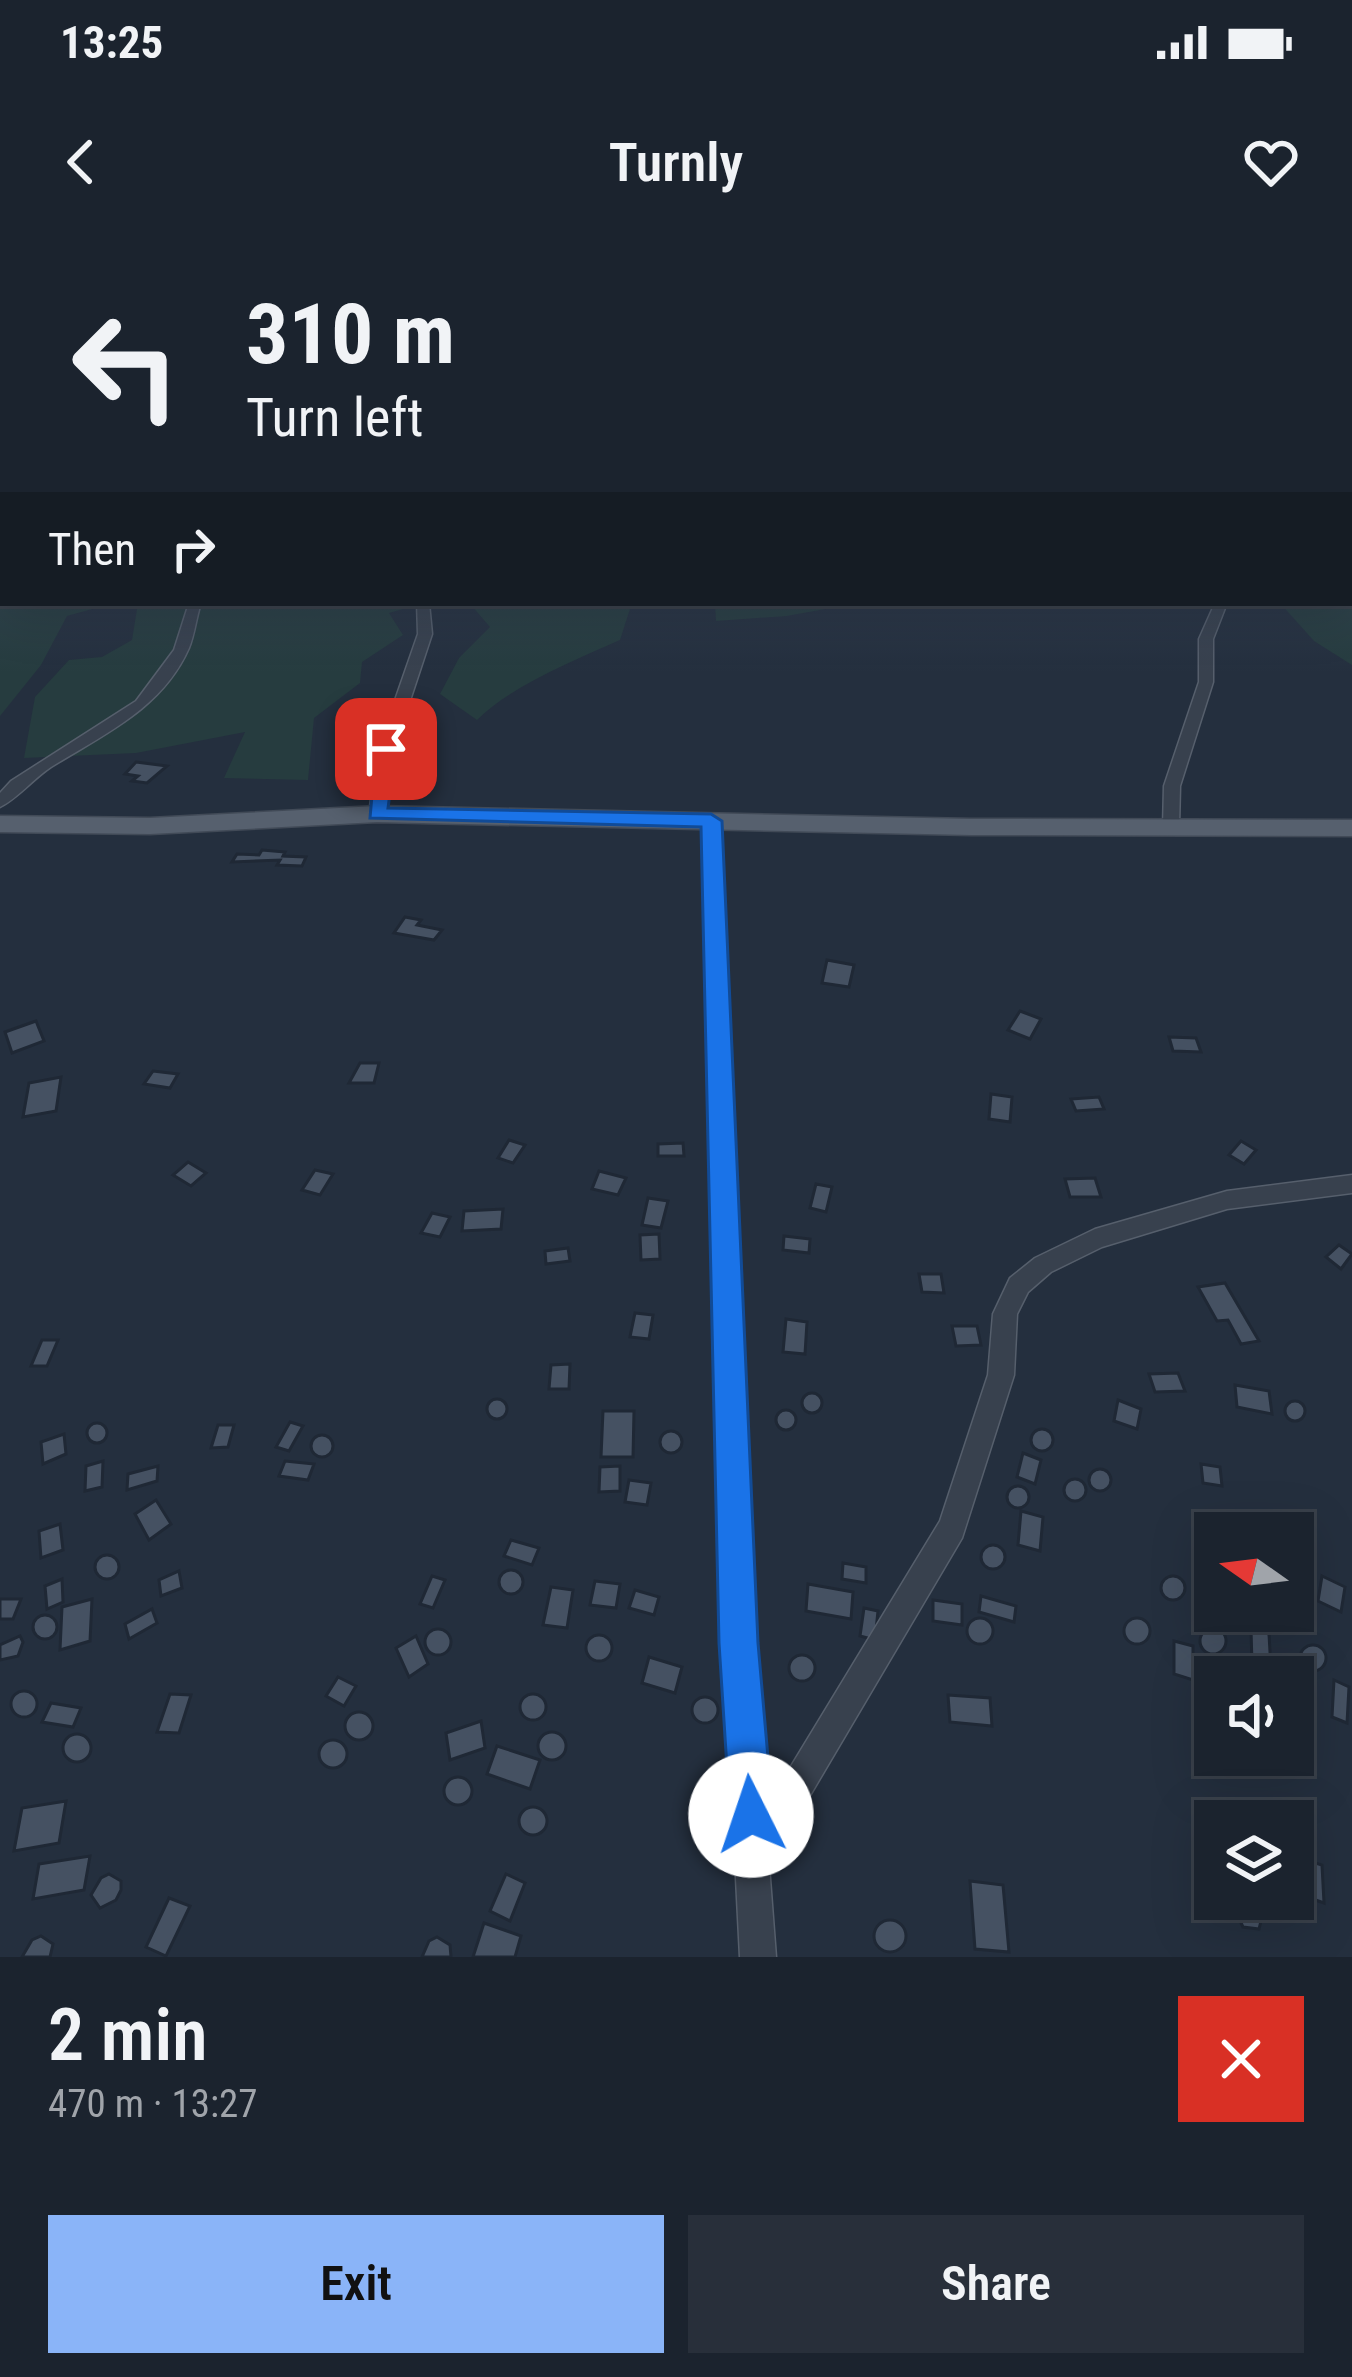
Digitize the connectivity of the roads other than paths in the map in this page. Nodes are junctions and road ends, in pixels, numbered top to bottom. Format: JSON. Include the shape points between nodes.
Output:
{"nodes":[{"id":1,"x":193,"y":606,"type":"edge"},
{"id":2,"x":423,"y":606,"type":"edge"},
{"id":3,"x":1220,"y":606,"type":"edge"},
{"id":4,"x":0,"y":802,"type":"edge"},
{"id":5,"x":377,"y":814,"type":"junction"},
{"id":6,"x":711,"y":821,"type":"junction"},
{"id":7,"x":0,"y":824,"type":"edge"},
{"id":8,"x":1171,"y":827,"type":"junction"},
{"id":9,"x":1352,"y":828,"type":"edge"},
{"id":10,"x":1352,"y":1184,"type":"edge"},
{"id":11,"x":754,"y":1858,"type":"junction"},
{"id":12,"x":758,"y":1957,"type":"edge"}],
"edges":[{"from":1,"to":4,"type":"street","via":[[187,638],[155,690]]},
{"from":2,"to":5,"type":"street","via":[[425,634],[386,749]]},
{"from":3,"to":8,"type":"street","via":[[1206,639],[1206,682],[1172,786]]},
{"from":5,"to":6,"type":"main road"},
{"from":5,"to":7,"type":"main road"},
{"from":6,"to":8,"type":"main road"},
{"from":6,"to":11,"type":"street","via":[[739,1643]]},
{"from":8,"to":9,"type":"main road"},
{"from":10,"to":11,"type":"street","via":[[1227,1200],[1095,1239],[1042,1264],[1019,1285],[1005,1314],[1001,1375],[952,1528]]},
{"from":11,"to":12,"type":"street"}]}
